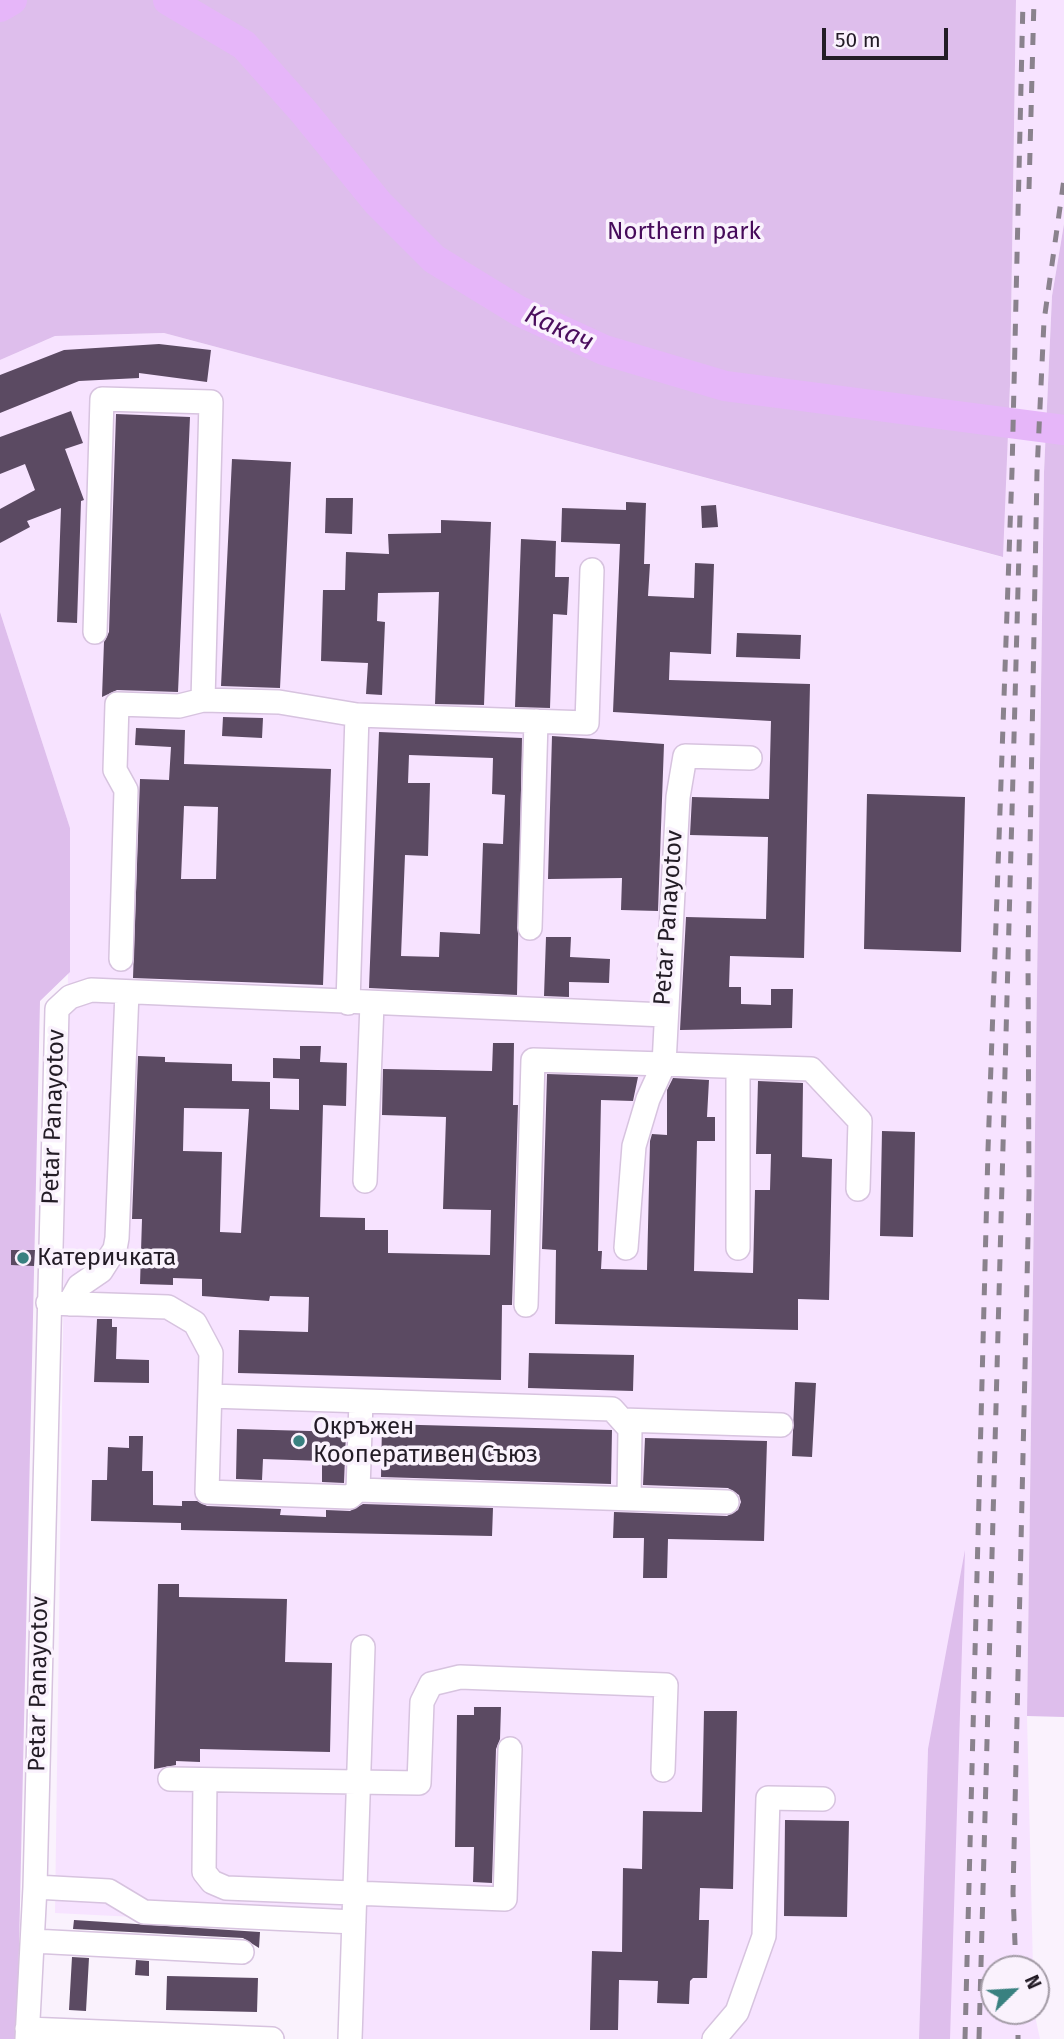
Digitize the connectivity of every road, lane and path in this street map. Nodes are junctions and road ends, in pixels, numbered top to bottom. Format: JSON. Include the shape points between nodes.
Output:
{"nodes":[{"id":1,"x":592,"y":570,"type":"dead end"},
{"id":2,"x":95,"y":632,"type":"dead end"},
{"id":3,"x":203,"y":700,"type":"junction"},
{"id":4,"x":356,"y":715,"type":"junction"},
{"id":5,"x":536,"y":721,"type":"junction"},
{"id":6,"x":750,"y":758,"type":"dead end"},
{"id":7,"x":530,"y":928,"type":"dead end"},
{"id":8,"x":121,"y":959,"type":"dead end"},
{"id":9,"x":127,"y":992,"type":"junction"},
{"id":10,"x":348,"y":1003,"type":"junction"},
{"id":11,"x":372,"y":1003,"type":"junction"},
{"id":12,"x":665,"y":1015,"type":"junction"},
{"id":13,"x":664,"y":1064,"type":"junction"},
{"id":14,"x":738,"y":1067,"type":"junction"},
{"id":15,"x":365,"y":1181,"type":"dead end"},
{"id":16,"x":858,"y":1189,"type":"dead end"},
{"id":17,"x":626,"y":1248,"type":"dead end"},
{"id":18,"x":738,"y":1248,"type":"dead end"},
{"id":19,"x":58,"y":1303,"type":"junction"},
{"id":20,"x":526,"y":1305,"type":"dead end"},
{"id":21,"x":209,"y":1396,"type":"junction"},
{"id":22,"x":360,"y":1401,"type":"junction"},
{"id":23,"x":622,"y":1420,"type":"junction"},
{"id":24,"x":781,"y":1425,"type":"dead end"},
{"id":25,"x":358,"y":1490,"type":"junction"},
{"id":26,"x":629,"y":1498,"type":"junction"},
{"id":27,"x":727,"y":1502,"type":"dead end"},
{"id":28,"x":363,"y":1647,"type":"dead end"},
{"id":29,"x":510,"y":1749,"type":"dead end"},
{"id":30,"x":663,"y":1770,"type":"dead end"},
{"id":31,"x":170,"y":1779,"type":"dead end"},
{"id":32,"x":205,"y":1780,"type":"junction"},
{"id":33,"x":359,"y":1783,"type":"junction"},
{"id":34,"x":823,"y":1799,"type":"dead end"},
{"id":35,"x":35,"y":1887,"type":"junction"},
{"id":36,"x":355,"y":1893,"type":"junction"},
{"id":37,"x":354,"y":1922,"type":"junction"},
{"id":38,"x":33,"y":1941,"type":"junction"},
{"id":39,"x":242,"y":1952,"type":"dead end"},
{"id":40,"x":27,"y":2034,"type":"edge"},
{"id":41,"x":272,"y":2039,"type":"edge"},
{"id":42,"x":350,"y":2039,"type":"edge"},
{"id":43,"x":715,"y":2039,"type":"edge"}],
"edges":[{"from":1,"to":5,"type":"street","via":[[587,723]]},
{"from":2,"to":3,"type":"street","via":[[102,399],[211,402]]},
{"from":3,"to":4,"type":"street","via":[[279,702]]},
{"from":3,"to":8,"type":"street","via":[[179,706],[117,704],[115,769],[126,790]]},
{"from":4,"to":5,"type":"street"},
{"from":4,"to":10,"type":"street"},
{"from":5,"to":7,"type":"street"},
{"from":6,"to":12,"type":"street","name":"Petar Panayotov","via":[[685,756],[678,797]]},
{"from":9,"to":10,"type":"street","name":"Petar Panayotov"},
{"from":9,"to":19,"type":"street","via":[[115,1249],[101,1271]]},
{"from":9,"to":19,"type":"street","name":"Petar Panayotov","via":[[80,992],[57,1009]]},
{"from":10,"to":11,"type":"street","name":"Petar Panayotov"},
{"from":11,"to":12,"type":"street","name":"Petar Panayotov"},
{"from":11,"to":15,"type":"street"},
{"from":12,"to":13,"type":"street"},
{"from":13,"to":14,"type":"street"},
{"from":13,"to":17,"type":"street","via":[[634,1146]]},
{"from":13,"to":20,"type":"street","via":[[533,1060]]},
{"from":14,"to":16,"type":"street","via":[[811,1069],[860,1121]]},
{"from":14,"to":18,"type":"street"},
{"from":19,"to":21,"type":"street","via":[[168,1307],[195,1324],[211,1353]]},
{"from":19,"to":35,"type":"street","name":"Petar Panayotov"},
{"from":21,"to":22,"type":"street"},
{"from":21,"to":25,"type":"street","via":[[206,1492],[350,1497]]},
{"from":22,"to":23,"type":"street","via":[[612,1409]]},
{"from":22,"to":25,"type":"street"},
{"from":23,"to":24,"type":"street"},
{"from":23,"to":26,"type":"street","via":[[631,1429]]},
{"from":25,"to":26,"type":"street"},
{"from":26,"to":27,"type":"street"},
{"from":28,"to":33,"type":"street"},
{"from":29,"to":36,"type":"street","via":[[505,1899]]},
{"from":30,"to":33,"type":"street","via":[[666,1685],[460,1676],[431,1684],[422,1702],[419,1783]]},
{"from":31,"to":32,"type":"street"},
{"from":32,"to":33,"type":"street"},
{"from":32,"to":36,"type":"street","via":[[204,1872],[212,1882],[226,1888]]},
{"from":33,"to":36,"type":"street"},
{"from":34,"to":43,"type":"street","via":[[768,1798],[764,1936],[737,2012]]},
{"from":35,"to":37,"type":"street","via":[[108,1891],[144,1912]]},
{"from":35,"to":38,"type":"street","name":"Petar Panayotov"},
{"from":36,"to":37,"type":"street"},
{"from":37,"to":42,"type":"street"},
{"from":38,"to":39,"type":"street"},
{"from":38,"to":40,"type":"street","name":"Petar Panayotov"},
{"from":40,"to":41,"type":"street"}]}
